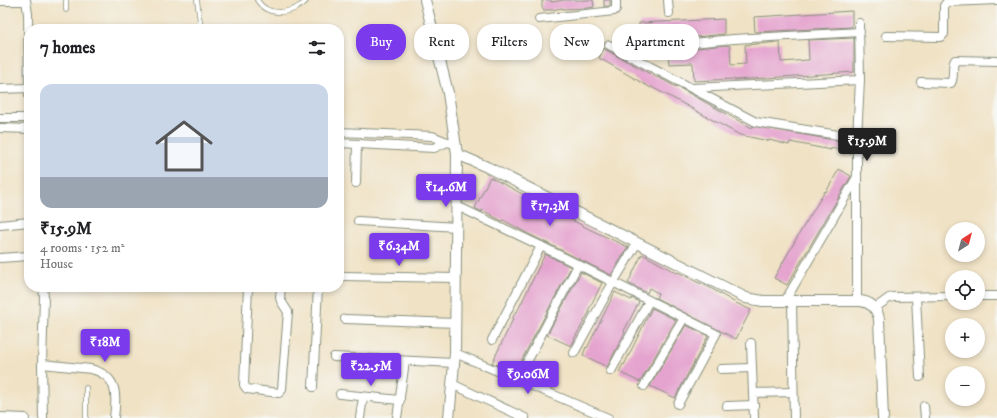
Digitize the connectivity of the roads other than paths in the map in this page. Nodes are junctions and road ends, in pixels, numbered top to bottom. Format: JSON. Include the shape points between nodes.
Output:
{"nodes":[{"id":1,"x":26,"y":0,"type":"edge"},
{"id":2,"x":66,"y":0,"type":"edge"},
{"id":3,"x":197,"y":0,"type":"edge"},
{"id":4,"x":257,"y":0,"type":"edge"},
{"id":5,"x":307,"y":0,"type":"edge"},
{"id":6,"x":425,"y":0,"type":"edge"},
{"id":7,"x":616,"y":0,"type":"edge"},
{"id":8,"x":668,"y":0,"type":"edge"},
{"id":9,"x":997,"y":0,"type":"edge"},
{"id":10,"x":0,"y":1,"type":"edge"},
{"id":11,"x":66,"y":10,"type":"dead end"},
{"id":12,"x":669,"y":13,"type":"dead end"},
{"id":13,"x":539,"y":19,"type":"dead end"},
{"id":14,"x":859,"y":23,"type":"dead end"},
{"id":15,"x":28,"y":24,"type":"edge"},
{"id":16,"x":200,"y":24,"type":"edge"},
{"id":17,"x":860,"y":32,"type":"junction"},
{"id":18,"x":886,"y":36,"type":"dead end"},
{"id":19,"x":699,"y":42,"type":"edge"},
{"id":20,"x":609,"y":45,"type":"dead end"},
{"id":21,"x":612,"y":46,"type":"edge"},
{"id":22,"x":638,"y":60,"type":"edge"},
{"id":23,"x":997,"y":61,"type":"edge"},
{"id":24,"x":860,"y":80,"type":"junction"},
{"id":25,"x":920,"y":82,"type":"dead end"},
{"id":26,"x":24,"y":88,"type":"edge"},
{"id":27,"x":693,"y":88,"type":"junction"},
{"id":28,"x":0,"y":89,"type":"edge"},
{"id":29,"x":0,"y":118,"type":"edge"},
{"id":30,"x":24,"y":118,"type":"edge"},
{"id":31,"x":0,"y":128,"type":"edge"},
{"id":32,"x":24,"y":129,"type":"edge"},
{"id":33,"x":344,"y":132,"type":"edge"},
{"id":34,"x":857,"y":138,"type":"junction"},
{"id":35,"x":344,"y":143,"type":"edge"},
{"id":36,"x":357,"y":144,"type":"junction"},
{"id":37,"x":453,"y":146,"type":"junction"},
{"id":38,"x":857,"y":176,"type":"junction"},
{"id":39,"x":356,"y":183,"type":"dead end"},
{"id":40,"x":457,"y":206,"type":"junction"},
{"id":41,"x":358,"y":221,"type":"dead end"},
{"id":42,"x":24,"y":222,"type":"edge"},
{"id":43,"x":0,"y":224,"type":"edge"},
{"id":44,"x":457,"y":227,"type":"junction"},
{"id":45,"x":637,"y":243,"type":"junction"},
{"id":46,"x":541,"y":246,"type":"junction"},
{"id":47,"x":24,"y":256,"type":"edge"},
{"id":48,"x":0,"y":258,"type":"edge"},
{"id":49,"x":578,"y":265,"type":"junction"},
{"id":50,"x":344,"y":276,"type":"edge"},
{"id":51,"x":456,"y":278,"type":"junction"},
{"id":52,"x":613,"y":282,"type":"junction"},
{"id":53,"x":44,"y":292,"type":"edge"},
{"id":54,"x":248,"y":292,"type":"edge"},
{"id":55,"x":281,"y":292,"type":"edge"},
{"id":56,"x":318,"y":292,"type":"edge"},
{"id":57,"x":945,"y":296,"type":"edge"},
{"id":58,"x":985,"y":296,"type":"edge"},
{"id":59,"x":997,"y":296,"type":"edge"},
{"id":60,"x":916,"y":297,"type":"junction"},
{"id":61,"x":649,"y":301,"type":"junction"},
{"id":62,"x":788,"y":301,"type":"junction"},
{"id":63,"x":858,"y":301,"type":"junction"},
{"id":64,"x":875,"y":308,"type":"junction"},
{"id":65,"x":684,"y":318,"type":"junction"},
{"id":66,"x":345,"y":319,"type":"dead end"},
{"id":67,"x":456,"y":323,"type":"junction"},
{"id":68,"x":492,"y":340,"type":"dead end"},
{"id":69,"x":751,"y":343,"type":"dead end"},
{"id":70,"x":574,"y":353,"type":"dead end"},
{"id":71,"x":334,"y":357,"type":"dead end"},
{"id":72,"x":455,"y":358,"type":"junction"},
{"id":73,"x":405,"y":360,"type":"junction"},
{"id":74,"x":527,"y":362,"type":"dead end"},
{"id":75,"x":42,"y":364,"type":"junction"},
{"id":76,"x":721,"y":368,"type":"dead end"},
{"id":77,"x":752,"y":368,"type":"junction"},
{"id":78,"x":611,"y":371,"type":"dead end"},
{"id":79,"x":920,"y":377,"type":"dead end"},
{"id":80,"x":452,"y":384,"type":"junction"},
{"id":81,"x":644,"y":386,"type":"dead end"},
{"id":82,"x":313,"y":387,"type":"dead end"},
{"id":83,"x":86,"y":388,"type":"dead end"},
{"id":84,"x":794,"y":392,"type":"junction"},
{"id":85,"x":753,"y":393,"type":"junction"},
{"id":86,"x":340,"y":394,"type":"dead end"},
{"id":87,"x":363,"y":397,"type":"junction"},
{"id":88,"x":400,"y":400,"type":"junction"},
{"id":89,"x":678,"y":404,"type":"dead end"},
{"id":90,"x":754,"y":405,"type":"junction"},
{"id":91,"x":727,"y":406,"type":"dead end"},
{"id":92,"x":924,"y":406,"type":"dead end"},
{"id":93,"x":4,"y":417,"type":"edge"},
{"id":94,"x":25,"y":418,"type":"edge"},
{"id":95,"x":43,"y":418,"type":"edge"},
{"id":96,"x":86,"y":418,"type":"edge"},
{"id":97,"x":114,"y":418,"type":"edge"},
{"id":98,"x":360,"y":418,"type":"edge"},
{"id":99,"x":397,"y":418,"type":"edge"},
{"id":100,"x":449,"y":418,"type":"edge"},
{"id":101,"x":526,"y":418,"type":"edge"},
{"id":102,"x":608,"y":418,"type":"edge"},
{"id":103,"x":754,"y":418,"type":"edge"},
{"id":104,"x":794,"y":418,"type":"edge"},
{"id":105,"x":883,"y":418,"type":"edge"},
{"id":106,"x":924,"y":418,"type":"edge"}],
"edges":[{"from":1,"to":10,"type":"street"},
{"from":1,"to":15,"type":"street"},
{"from":2,"to":11,"type":"lane"},
{"from":3,"to":16,"type":"lane"},
{"from":4,"to":5,"type":"lane","via":[[263,7],[276,13],[303,5]]},
{"from":6,"to":37,"type":"street","via":[[448,93]]},
{"from":7,"to":13,"type":"street","via":[[614,12]]},
{"from":8,"to":12,"type":"street"},
{"from":9,"to":18,"type":"street","via":[[946,3],[944,34],[940,37]]},
{"from":14,"to":17,"type":"street"},
{"from":17,"to":19,"type":"street"},
{"from":17,"to":24,"type":"street"},
{"from":20,"to":21,"type":"street"},
{"from":22,"to":27,"type":"street"},
{"from":23,"to":25,"type":"street","via":[[955,60],[951,83]]},
{"from":24,"to":27,"type":"street"},
{"from":24,"to":34,"type":"street"},
{"from":26,"to":28,"type":"street"},
{"from":27,"to":34,"type":"street","via":[[756,122]]},
{"from":29,"to":30,"type":"street"},
{"from":31,"to":32,"type":"street"},
{"from":33,"to":37,"type":"street","via":[[432,136]]},
{"from":34,"to":38,"type":"street"},
{"from":35,"to":36,"type":"street"},
{"from":36,"to":37,"type":"street","via":[[434,148]]},
{"from":36,"to":39,"type":"street"},
{"from":37,"to":40,"type":"street"},
{"from":37,"to":45,"type":"street","via":[[487,167]]},
{"from":38,"to":62,"type":"street"},
{"from":38,"to":63,"type":"street"},
{"from":40,"to":44,"type":"street"},
{"from":40,"to":46,"type":"street"},
{"from":41,"to":44,"type":"street"},
{"from":42,"to":43,"type":"street"},
{"from":44,"to":51,"type":"street"},
{"from":45,"to":52,"type":"street"},
{"from":45,"to":62,"type":"street","via":[[746,298]]},
{"from":46,"to":49,"type":"street"},
{"from":46,"to":68,"type":"street"},
{"from":47,"to":48,"type":"street"},
{"from":49,"to":52,"type":"street"},
{"from":49,"to":74,"type":"street"},
{"from":50,"to":51,"type":"street"},
{"from":51,"to":67,"type":"street"},
{"from":52,"to":61,"type":"street"},
{"from":52,"to":70,"type":"street"},
{"from":53,"to":75,"type":"street"},
{"from":54,"to":55,"type":"street","via":[[244,385],[247,389],[279,393],[282,389],[288,312],[281,301]]},
{"from":56,"to":82,"type":"street"},
{"from":57,"to":60,"type":"street"},
{"from":58,"to":59,"type":"street"},
{"from":60,"to":64,"type":"street","via":[[889,298]]},
{"from":60,"to":79,"type":"street"},
{"from":61,"to":65,"type":"street"},
{"from":61,"to":78,"type":"street"},
{"from":62,"to":63,"type":"street"},
{"from":62,"to":84,"type":"street"},
{"from":63,"to":64,"type":"street","via":[[871,304]]},
{"from":64,"to":105,"type":"street","via":[[879,319]]},
{"from":65,"to":81,"type":"street"},
{"from":65,"to":89,"type":"street","via":[[716,334]]},
{"from":66,"to":67,"type":"street"},
{"from":67,"to":72,"type":"street"},
{"from":69,"to":77,"type":"street"},
{"from":71,"to":73,"type":"street"},
{"from":72,"to":73,"type":"street"},
{"from":72,"to":80,"type":"street"},
{"from":72,"to":102,"type":"street"},
{"from":73,"to":88,"type":"street"},
{"from":75,"to":95,"type":"street"},
{"from":75,"to":97,"type":"street","via":[[91,369],[105,375],[115,389]]},
{"from":76,"to":77,"type":"street"},
{"from":77,"to":85,"type":"street"},
{"from":80,"to":100,"type":"street"},
{"from":80,"to":101,"type":"street"},
{"from":83,"to":96,"type":"lane"},
{"from":84,"to":85,"type":"street"},
{"from":84,"to":104,"type":"street"},
{"from":85,"to":90,"type":"street"},
{"from":86,"to":87,"type":"street"},
{"from":87,"to":88,"type":"street"},
{"from":87,"to":98,"type":"street"},
{"from":88,"to":99,"type":"street"},
{"from":90,"to":91,"type":"street"},
{"from":90,"to":103,"type":"street"},
{"from":92,"to":106,"type":"street"},
{"from":93,"to":94,"type":"street"}]}
